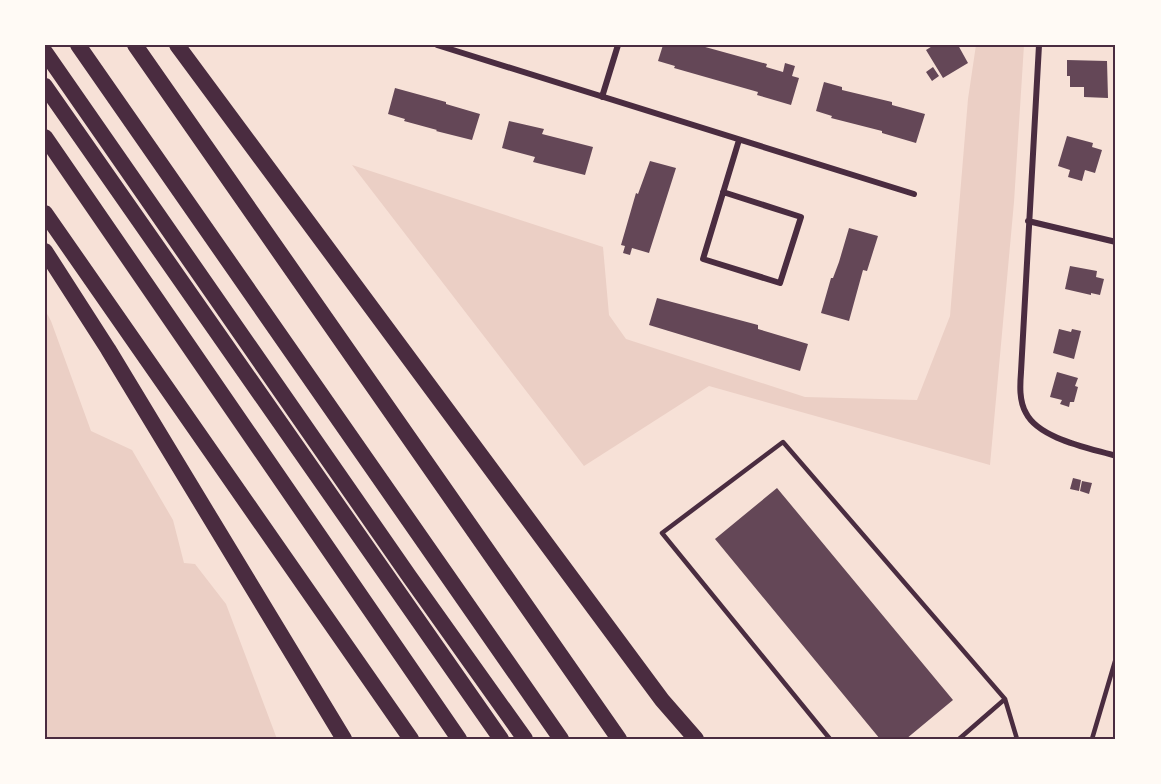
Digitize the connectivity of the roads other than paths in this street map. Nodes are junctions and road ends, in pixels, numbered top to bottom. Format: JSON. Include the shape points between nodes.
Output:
{"nodes":[{"id":1,"x":78,"y":45,"type":"edge"},
{"id":2,"x":135,"y":45,"type":"edge"},
{"id":3,"x":177,"y":45,"type":"edge"},
{"id":4,"x":437,"y":45,"type":"edge"},
{"id":5,"x":618,"y":45,"type":"edge"},
{"id":6,"x":1039,"y":45,"type":"edge"},
{"id":7,"x":45,"y":52,"type":"edge"},
{"id":8,"x":45,"y":86,"type":"edge"},
{"id":9,"x":602,"y":97,"type":"junction"},
{"id":10,"x":45,"y":137,"type":"edge"},
{"id":11,"x":739,"y":140,"type":"junction"},
{"id":12,"x":723,"y":192,"type":"junction"},
{"id":13,"x":914,"y":194,"type":"dead end"},
{"id":14,"x":45,"y":213,"type":"edge"},
{"id":15,"x":1028,"y":221,"type":"junction"},
{"id":16,"x":1116,"y":242,"type":"edge"},
{"id":17,"x":45,"y":251,"type":"edge"},
{"id":18,"x":1116,"y":456,"type":"edge"},
{"id":19,"x":1116,"y":658,"type":"edge"},
{"id":20,"x":1005,"y":699,"type":"junction"},
{"id":21,"x":344,"y":739,"type":"edge"},
{"id":22,"x":411,"y":739,"type":"edge"},
{"id":23,"x":459,"y":739,"type":"edge"},
{"id":24,"x":501,"y":739,"type":"edge"},
{"id":25,"x":525,"y":739,"type":"edge"},
{"id":26,"x":561,"y":739,"type":"edge"},
{"id":27,"x":619,"y":739,"type":"edge"},
{"id":28,"x":696,"y":739,"type":"edge"},
{"id":29,"x":830,"y":739,"type":"edge"},
{"id":30,"x":959,"y":739,"type":"edge"},
{"id":31,"x":1017,"y":739,"type":"edge"},
{"id":32,"x":1092,"y":739,"type":"edge"}],
"edges":[{"from":1,"to":26,"type":"highway"},
{"from":2,"to":27,"type":"highway"},
{"from":3,"to":28,"type":"highway","via":[[648,680]]},
{"from":4,"to":9,"type":"street"},
{"from":5,"to":9,"type":"street"},
{"from":6,"to":15,"type":"street"},
{"from":7,"to":25,"type":"highway"},
{"from":8,"to":24,"type":"highway"},
{"from":9,"to":11,"type":"street"},
{"from":10,"to":23,"type":"highway"},
{"from":11,"to":12,"type":"street"},
{"from":11,"to":13,"type":"street"},
{"from":12,"to":12,"type":"street","via":[[801,217],[780,283],[703,259]]},
{"from":14,"to":22,"type":"highway"},
{"from":15,"to":16,"type":"street"},
{"from":15,"to":18,"type":"street","via":[[1020,372],[1026,414],[1045,432]]},
{"from":17,"to":21,"type":"highway"},
{"from":19,"to":32,"type":"lane"},
{"from":20,"to":29,"type":"lane","via":[[783,442],[662,533]]},
{"from":20,"to":30,"type":"lane"},
{"from":20,"to":31,"type":"lane"}]}
